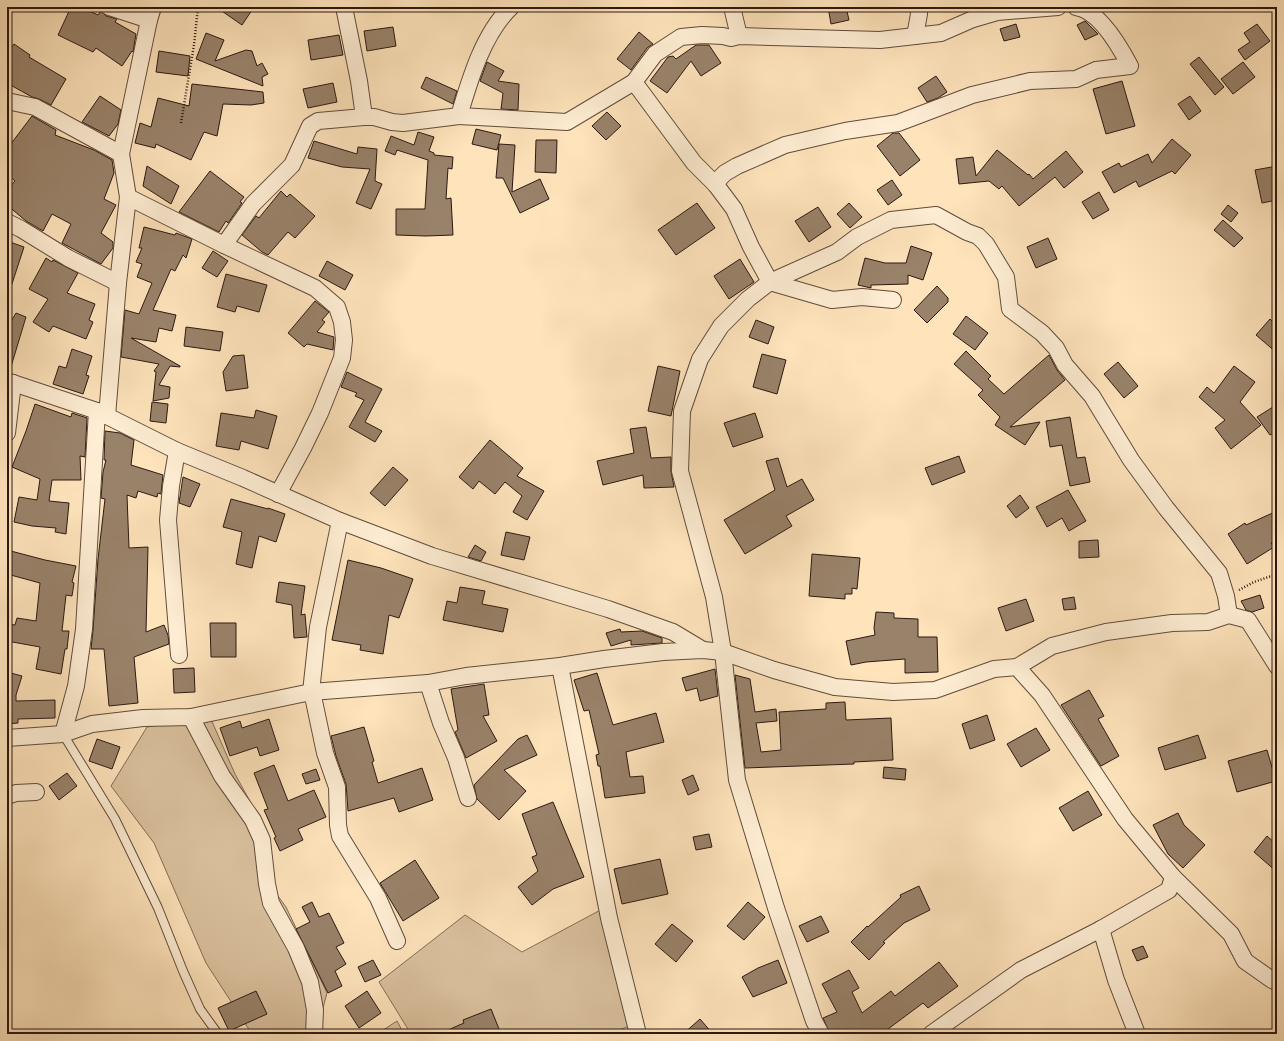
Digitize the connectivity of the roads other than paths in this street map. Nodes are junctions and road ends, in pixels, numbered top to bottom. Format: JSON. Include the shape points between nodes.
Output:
{"nodes":[{"id":1,"x":109,"y":7,"type":"edge"},
{"id":2,"x":344,"y":7,"type":"edge"},
{"id":3,"x":511,"y":7,"type":"edge"},
{"id":4,"x":732,"y":7,"type":"edge"},
{"id":5,"x":918,"y":7,"type":"edge"},
{"id":6,"x":1058,"y":7,"type":"edge"},
{"id":7,"x":1082,"y":7,"type":"edge"},
{"id":8,"x":151,"y":14,"type":"edge"},
{"id":9,"x":739,"y":36,"type":"junction"},
{"id":10,"x":916,"y":36,"type":"junction"},
{"id":11,"x":634,"y":82,"type":"junction"},
{"id":12,"x":7,"y":101,"type":"edge"},
{"id":13,"x":459,"y":116,"type":"junction"},
{"id":14,"x":364,"y":117,"type":"junction"},
{"id":15,"x":121,"y":154,"type":"junction"},
{"id":16,"x":716,"y":185,"type":"junction"},
{"id":17,"x":128,"y":197,"type":"junction"},
{"id":18,"x":7,"y":222,"type":"edge"},
{"id":19,"x":224,"y":246,"type":"junction"},
{"id":20,"x":770,"y":282,"type":"junction"},
{"id":21,"x":118,"y":283,"type":"junction"},
{"id":22,"x":893,"y":300,"type":"dead end"},
{"id":23,"x":10,"y":382,"type":"edge"},
{"id":24,"x":102,"y":413,"type":"junction"},
{"id":25,"x":7,"y":433,"type":"edge"},
{"id":26,"x":177,"y":451,"type":"junction"},
{"id":27,"x":278,"y":494,"type":"junction"},
{"id":28,"x":340,"y":521,"type":"junction"},
{"id":29,"x":1229,"y":615,"type":"junction"},
{"id":30,"x":703,"y":650,"type":"junction"},
{"id":31,"x":724,"y":652,"type":"junction"},
{"id":32,"x":179,"y":655,"type":"dead end"},
{"id":33,"x":560,"y":666,"type":"junction"},
{"id":34,"x":1277,"y":666,"type":"edge"},
{"id":35,"x":1016,"y":667,"type":"junction"},
{"id":36,"x":428,"y":683,"type":"junction"},
{"id":37,"x":311,"y":692,"type":"junction"},
{"id":38,"x":191,"y":717,"type":"junction"},
{"id":39,"x":63,"y":734,"type":"junction"},
{"id":40,"x":7,"y":738,"type":"edge"},
{"id":41,"x":36,"y":792,"type":"dead end"},
{"id":42,"x":7,"y":796,"type":"edge"},
{"id":43,"x":468,"y":798,"type":"dead end"},
{"id":44,"x":1173,"y":877,"type":"junction"},
{"id":45,"x":1101,"y":929,"type":"junction"},
{"id":46,"x":396,"y":941,"type":"dead end"},
{"id":47,"x":1277,"y":982,"type":"edge"},
{"id":48,"x":218,"y":1034,"type":"edge"},
{"id":49,"x":314,"y":1034,"type":"edge"},
{"id":50,"x":638,"y":1034,"type":"edge"},
{"id":51,"x":821,"y":1034,"type":"edge"},
{"id":52,"x":931,"y":1034,"type":"edge"},
{"id":53,"x":1137,"y":1034,"type":"edge"}],
"edges":[{"from":1,"to":8,"type":"street"},
{"from":2,"to":14,"type":"street"},
{"from":3,"to":13,"type":"street","via":[[500,18],[474,67]]},
{"from":4,"to":9,"type":"street"},
{"from":5,"to":10,"type":"street"},
{"from":6,"to":10,"type":"street","via":[[997,12],[941,33]]},
{"from":7,"to":16,"type":"street","via":[[1100,22],[1122,50],[1130,66],[1096,70],[1076,79],[1030,81],[972,95],[898,122],[785,145],[737,166],[725,173]]},
{"from":8,"to":15,"type":"street"},
{"from":9,"to":10,"type":"street","via":[[880,40]]},
{"from":9,"to":11,"type":"street","via":[[682,37],[655,54]]},
{"from":11,"to":13,"type":"street","via":[[567,122]]},
{"from":11,"to":16,"type":"street","via":[[694,163]]},
{"from":12,"to":15,"type":"street","via":[[39,109]]},
{"from":13,"to":14,"type":"street","via":[[403,123],[374,116]]},
{"from":14,"to":19,"type":"street","via":[[318,121],[310,126],[292,165],[253,204]]},
{"from":15,"to":17,"type":"street"},
{"from":16,"to":20,"type":"street","via":[[734,209]]},
{"from":17,"to":19,"type":"street"},
{"from":17,"to":21,"type":"street"},
{"from":18,"to":21,"type":"street","via":[[68,258]]},
{"from":19,"to":27,"type":"street","via":[[315,288],[337,307],[342,322],[342,358],[320,413]]},
{"from":20,"to":22,"type":"street","via":[[832,300],[862,297]]},
{"from":20,"to":29,"type":"street","via":[[837,252],[857,237],[891,220],[936,216],[978,236],[986,244],[1006,277],[1010,309],[1042,333],[1056,348],[1065,365],[1092,396],[1131,460],[1219,573]]},
{"from":20,"to":31,"type":"street","via":[[748,299],[721,326],[700,359],[682,411],[680,471],[714,597]]},
{"from":21,"to":24,"type":"street"},
{"from":23,"to":24,"type":"street"},
{"from":23,"to":25,"type":"street"},
{"from":24,"to":26,"type":"street"},
{"from":24,"to":39,"type":"street","via":[[84,629],[76,686]]},
{"from":26,"to":27,"type":"street"},
{"from":26,"to":32,"type":"street","via":[[168,520]]},
{"from":27,"to":28,"type":"street"},
{"from":28,"to":30,"type":"street","via":[[432,556],[608,608],[673,632]]},
{"from":28,"to":37,"type":"street","via":[[318,627]]},
{"from":29,"to":34,"type":"street","via":[[1248,620]]},
{"from":29,"to":35,"type":"street","via":[[1208,622],[1172,623],[1106,632],[1052,646]]},
{"from":30,"to":31,"type":"street"},
{"from":30,"to":33,"type":"street","via":[[655,653]]},
{"from":31,"to":35,"type":"street","via":[[774,670],[835,687],[894,692],[935,690],[994,669]]},
{"from":31,"to":51,"type":"street","via":[[737,780],[776,908],[814,1021]]},
{"from":33,"to":36,"type":"street","via":[[466,676]]},
{"from":33,"to":50,"type":"street","via":[[609,918]]},
{"from":35,"to":44,"type":"street","via":[[1042,695],[1125,819]]},
{"from":36,"to":37,"type":"street"},
{"from":36,"to":43,"type":"street"},
{"from":37,"to":38,"type":"street"},
{"from":37,"to":46,"type":"street","via":[[325,753],[337,787],[340,836],[378,898]]},
{"from":38,"to":39,"type":"street","via":[[143,718],[92,724]]},
{"from":38,"to":49,"type":"street","via":[[222,776],[253,820],[262,840],[266,884],[271,903],[296,948],[310,982],[315,1010]]},
{"from":39,"to":40,"type":"street"},
{"from":39,"to":48,"type":"lane","via":[[115,819],[158,908],[200,1009]]},
{"from":41,"to":42,"type":"street"},
{"from":44,"to":45,"type":"street","via":[[1168,890]]},
{"from":44,"to":47,"type":"street","via":[[1231,934],[1245,961]]},
{"from":45,"to":52,"type":"street","via":[[1021,970]]},
{"from":45,"to":53,"type":"street","via":[[1116,980]]}]}
